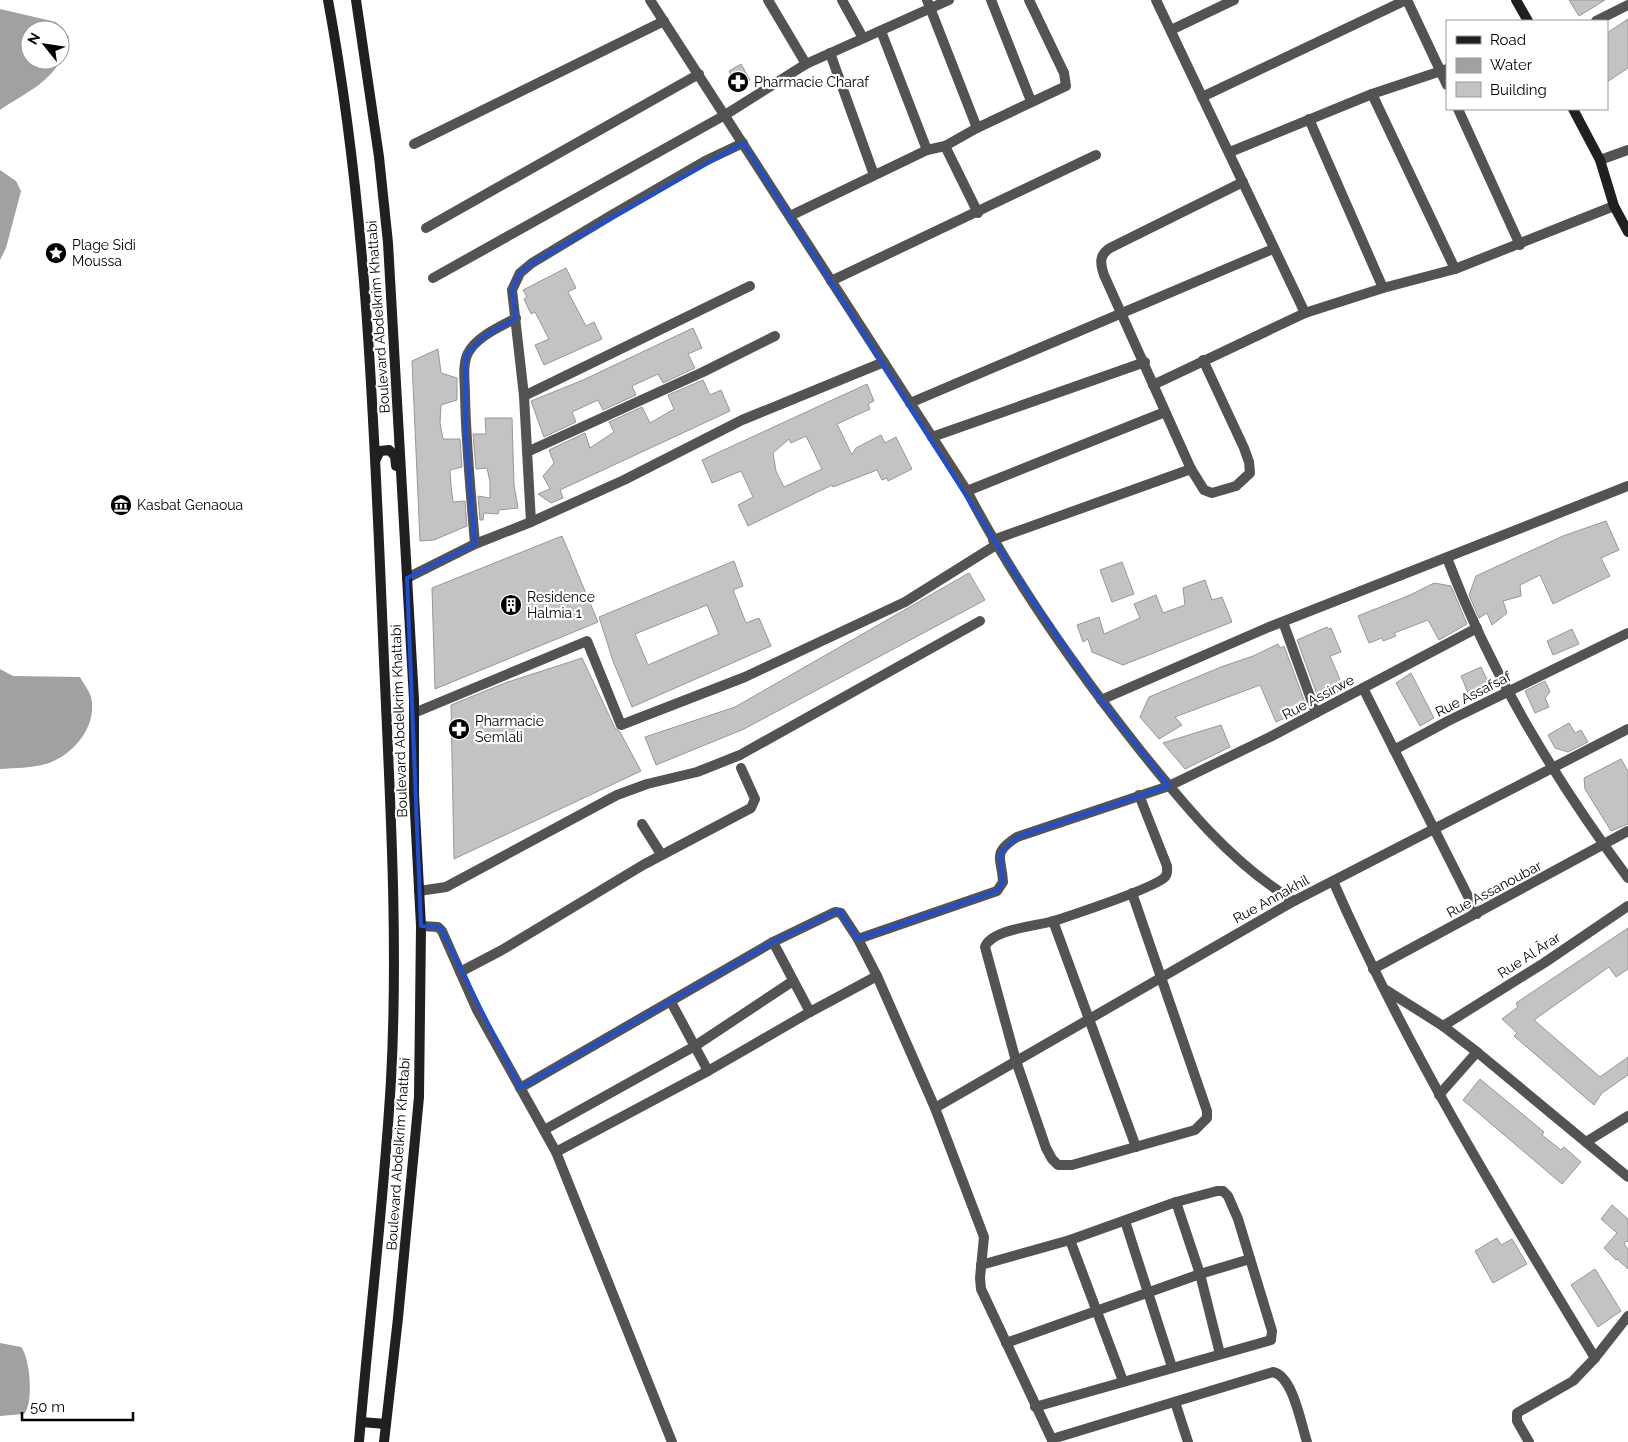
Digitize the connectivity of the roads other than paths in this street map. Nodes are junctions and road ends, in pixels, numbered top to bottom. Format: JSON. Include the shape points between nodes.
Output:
{"nodes":[{"id":1,"x":328,"y":0,"type":"edge"},
{"id":2,"x":356,"y":0,"type":"edge"},
{"id":3,"x":650,"y":0,"type":"edge"},
{"id":4,"x":768,"y":0,"type":"edge"},
{"id":5,"x":842,"y":0,"type":"edge"},
{"id":6,"x":949,"y":0,"type":"edge"},
{"id":7,"x":991,"y":0,"type":"edge"},
{"id":8,"x":1156,"y":0,"type":"edge"},
{"id":9,"x":1234,"y":0,"type":"edge"},
{"id":10,"x":1406,"y":0,"type":"edge"},
{"id":11,"x":1516,"y":0,"type":"edge"},
{"id":12,"x":1033,"y":1,"type":"edge"},
{"id":13,"x":929,"y":4,"type":"edge"},
{"id":14,"x":1628,"y":5,"type":"edge"},
{"id":15,"x":1527,"y":20,"type":"edge"},
{"id":16,"x":1598,"y":20,"type":"edge"},
{"id":17,"x":664,"y":21,"type":"junction"},
{"id":18,"x":1170,"y":30,"type":"junction"},
{"id":19,"x":881,"y":32,"type":"junction"},
{"id":20,"x":863,"y":38,"type":"junction"},
{"id":21,"x":830,"y":53,"type":"junction"},
{"id":22,"x":806,"y":64,"type":"junction"},
{"id":23,"x":1444,"y":70,"type":"edge"},
{"id":24,"x":699,"y":74,"type":"junction"},
{"id":25,"x":1372,"y":94,"type":"junction"},
{"id":26,"x":1202,"y":97,"type":"junction"},
{"id":27,"x":1031,"y":101,"type":"junction"},
{"id":28,"x":1458,"y":110,"type":"edge"},
{"id":29,"x":1574,"y":110,"type":"edge"},
{"id":30,"x":725,"y":115,"type":"junction"},
{"id":31,"x":1309,"y":119,"type":"junction"},
{"id":32,"x":977,"y":128,"type":"junction"},
{"id":33,"x":743,"y":143,"type":"junction"},
{"id":34,"x":414,"y":144,"type":"dead end"},
{"id":35,"x":945,"y":146,"type":"junction"},
{"id":36,"x":927,"y":150,"type":"junction"},
{"id":37,"x":1628,"y":150,"type":"edge"},
{"id":38,"x":1230,"y":152,"type":"junction"},
{"id":39,"x":1096,"y":155,"type":"dead end"},
{"id":40,"x":1600,"y":160,"type":"junction"},
{"id":41,"x":874,"y":175,"type":"junction"},
{"id":42,"x":1243,"y":182,"type":"junction"},
{"id":43,"x":1614,"y":206,"type":"junction"},
{"id":44,"x":978,"y":212,"type":"junction"},
{"id":45,"x":790,"y":216,"type":"junction"},
{"id":46,"x":426,"y":228,"type":"dead end"},
{"id":47,"x":1628,"y":232,"type":"edge"},
{"id":48,"x":1520,"y":244,"type":"junction"},
{"id":49,"x":1273,"y":249,"type":"junction"},
{"id":50,"x":1455,"y":269,"type":"junction"},
{"id":51,"x":433,"y":278,"type":"dead end"},
{"id":52,"x":832,"y":281,"type":"junction"},
{"id":53,"x":750,"y":286,"type":"dead end"},
{"id":54,"x":1383,"y":288,"type":"junction"},
{"id":55,"x":1121,"y":312,"type":"junction"},
{"id":56,"x":1305,"y":313,"type":"junction"},
{"id":57,"x":516,"y":318,"type":"junction"},
{"id":58,"x":775,"y":336,"type":"dead end"},
{"id":59,"x":1203,"y":360,"type":"junction"},
{"id":60,"x":884,"y":362,"type":"junction"},
{"id":61,"x":1145,"y":362,"type":"junction"},
{"id":62,"x":1153,"y":385,"type":"junction"},
{"id":63,"x":524,"y":396,"type":"junction"},
{"id":64,"x":910,"y":402,"type":"junction"},
{"id":65,"x":1165,"y":412,"type":"junction"},
{"id":66,"x":932,"y":437,"type":"junction"},
{"id":67,"x":527,"y":452,"type":"junction"},
{"id":68,"x":376,"y":459,"type":"junction"},
{"id":69,"x":1191,"y":469,"type":"junction"},
{"id":70,"x":1628,"y":486,"type":"edge"},
{"id":71,"x":967,"y":491,"type":"junction"},
{"id":72,"x":403,"y":506,"type":"junction"},
{"id":73,"x":531,"y":522,"type":"junction"},
{"id":74,"x":994,"y":543,"type":"junction"},
{"id":75,"x":474,"y":544,"type":"junction"},
{"id":76,"x":1447,"y":558,"type":"junction"},
{"id":77,"x":407,"y":578,"type":"junction"},
{"id":78,"x":980,"y":621,"type":"dead end"},
{"id":79,"x":1283,"y":622,"type":"junction"},
{"id":80,"x":1476,"y":628,"type":"junction"},
{"id":81,"x":1628,"y":633,"type":"edge"},
{"id":82,"x":1363,"y":688,"type":"junction"},
{"id":83,"x":1508,"y":691,"type":"junction"},
{"id":84,"x":1101,"y":700,"type":"junction"},
{"id":85,"x":414,"y":713,"type":"junction"},
{"id":86,"x":1316,"y":713,"type":"junction"},
{"id":87,"x":1628,"y":728,"type":"edge"},
{"id":88,"x":1394,"y":750,"type":"junction"},
{"id":89,"x":742,"y":768,"type":"dead end"},
{"id":90,"x":1552,"y":768,"type":"junction"},
{"id":91,"x":1169,"y":786,"type":"junction"},
{"id":92,"x":1138,"y":795,"type":"junction"},
{"id":93,"x":642,"y":824,"type":"dead end"},
{"id":94,"x":1433,"y":829,"type":"junction"},
{"id":95,"x":1628,"y":832,"type":"edge"},
{"id":96,"x":1604,"y":845,"type":"junction"},
{"id":97,"x":661,"y":854,"type":"junction"},
{"id":98,"x":1628,"y":878,"type":"edge"},
{"id":99,"x":1332,"y":881,"type":"junction"},
{"id":100,"x":419,"y":891,"type":"junction"},
{"id":101,"x":1132,"y":893,"type":"junction"},
{"id":102,"x":1294,"y":901,"type":"junction"},
{"id":103,"x":1628,"y":906,"type":"edge"},
{"id":104,"x":1477,"y":914,"type":"junction"},
{"id":105,"x":1054,"y":921,"type":"junction"},
{"id":106,"x":421,"y":926,"type":"junction"},
{"id":107,"x":858,"y":939,"type":"junction"},
{"id":108,"x":773,"y":942,"type":"junction"},
{"id":109,"x":1373,"y":969,"type":"junction"},
{"id":110,"x":460,"y":972,"type":"junction"},
{"id":111,"x":877,"y":976,"type":"junction"},
{"id":112,"x":1161,"y":978,"type":"junction"},
{"id":113,"x":793,"y":982,"type":"junction"},
{"id":114,"x":1385,"y":990,"type":"junction"},
{"id":115,"x":671,"y":1002,"type":"junction"},
{"id":116,"x":810,"y":1012,"type":"junction"},
{"id":117,"x":1088,"y":1020,"type":"junction"},
{"id":118,"x":1443,"y":1026,"type":"junction"},
{"id":119,"x":695,"y":1046,"type":"junction"},
{"id":120,"x":1477,"y":1052,"type":"junction"},
{"id":121,"x":1016,"y":1061,"type":"junction"},
{"id":122,"x":708,"y":1071,"type":"junction"},
{"id":123,"x":520,"y":1088,"type":"junction"},
{"id":124,"x":1438,"y":1095,"type":"junction"},
{"id":125,"x":935,"y":1108,"type":"junction"},
{"id":126,"x":1628,"y":1116,"type":"edge"},
{"id":127,"x":544,"y":1130,"type":"junction"},
{"id":128,"x":1586,"y":1142,"type":"junction"},
{"id":129,"x":1136,"y":1147,"type":"junction"},
{"id":130,"x":556,"y":1152,"type":"junction"},
{"id":131,"x":1628,"y":1177,"type":"edge"},
{"id":132,"x":1176,"y":1202,"type":"junction"},
{"id":133,"x":1125,"y":1221,"type":"junction"},
{"id":134,"x":1070,"y":1240,"type":"junction"},
{"id":135,"x":1250,"y":1259,"type":"junction"},
{"id":136,"x":981,"y":1266,"type":"junction"},
{"id":137,"x":1200,"y":1274,"type":"junction"},
{"id":138,"x":1147,"y":1294,"type":"junction"},
{"id":139,"x":1096,"y":1312,"type":"junction"},
{"id":140,"x":1628,"y":1316,"type":"edge"},
{"id":141,"x":1006,"y":1344,"type":"junction"},
{"id":142,"x":1220,"y":1354,"type":"junction"},
{"id":143,"x":1595,"y":1358,"type":"junction"},
{"id":144,"x":1172,"y":1366,"type":"junction"},
{"id":145,"x":1123,"y":1381,"type":"junction"},
{"id":146,"x":1174,"y":1402,"type":"junction"},
{"id":147,"x":1035,"y":1406,"type":"junction"},
{"id":148,"x":361,"y":1422,"type":"junction"},
{"id":149,"x":386,"y":1424,"type":"junction"},
{"id":150,"x":1052,"y":1440,"type":"edge"},
{"id":151,"x":359,"y":1442,"type":"edge"},
{"id":152,"x":384,"y":1442,"type":"edge"},
{"id":153,"x":672,"y":1442,"type":"edge"},
{"id":154,"x":1188,"y":1442,"type":"edge"},
{"id":155,"x":1307,"y":1442,"type":"edge"},
{"id":156,"x":1529,"y":1442,"type":"edge"}],
"edges":[{"from":1,"to":68,"type":"street","name":"Boulevard Abdelkrim Khattabi","via":[[349,136],[362,258]]},
{"from":2,"to":72,"type":"street","name":"Boulevard Abdelkrim Khattabi","via":[[380,157],[388,243]]},
{"from":3,"to":17,"type":"street"},
{"from":4,"to":22,"type":"street"},
{"from":5,"to":20,"type":"street"},
{"from":6,"to":13,"type":"street"},
{"from":7,"to":27,"type":"street"},
{"from":8,"to":18,"type":"street"},
{"from":9,"to":18,"type":"street"},
{"from":10,"to":23,"type":"street"},
{"from":10,"to":26,"type":"street"},
{"from":11,"to":15,"type":"street"},
{"from":12,"to":27,"type":"street","via":[[1064,73],[1066,86]]},
{"from":13,"to":19,"type":"street"},
{"from":13,"to":32,"type":"street"},
{"from":14,"to":16,"type":"street"},
{"from":17,"to":24,"type":"street"},
{"from":17,"to":34,"type":"street"},
{"from":18,"to":26,"type":"street"},
{"from":19,"to":20,"type":"street"},
{"from":19,"to":36,"type":"street"},
{"from":20,"to":21,"type":"street"},
{"from":21,"to":22,"type":"street"},
{"from":21,"to":41,"type":"street"},
{"from":22,"to":30,"type":"street"},
{"from":23,"to":25,"type":"street"},
{"from":24,"to":30,"type":"street"},
{"from":24,"to":46,"type":"street"},
{"from":25,"to":31,"type":"street"},
{"from":25,"to":50,"type":"street"},
{"from":26,"to":38,"type":"street"},
{"from":27,"to":32,"type":"street"},
{"from":28,"to":48,"type":"street"},
{"from":29,"to":40,"type":"street"},
{"from":30,"to":33,"type":"street"},
{"from":30,"to":51,"type":"street"},
{"from":31,"to":38,"type":"street"},
{"from":31,"to":54,"type":"street"},
{"from":32,"to":35,"type":"street"},
{"from":33,"to":45,"type":"street"},
{"from":33,"to":57,"type":"street","via":[[705,161],[532,263],[520,273],[512,290]]},
{"from":35,"to":36,"type":"street"},
{"from":35,"to":44,"type":"street"},
{"from":36,"to":41,"type":"street"},
{"from":37,"to":40,"type":"street"},
{"from":38,"to":42,"type":"street"},
{"from":39,"to":44,"type":"street"},
{"from":40,"to":43,"type":"street"},
{"from":41,"to":45,"type":"street"},
{"from":42,"to":49,"type":"street"},
{"from":42,"to":55,"type":"street","via":[[1144,229],[1104,253],[1101,267]]},
{"from":43,"to":47,"type":"street"},
{"from":43,"to":48,"type":"street"},
{"from":44,"to":52,"type":"street"},
{"from":45,"to":52,"type":"street"},
{"from":48,"to":50,"type":"street"},
{"from":49,"to":55,"type":"street"},
{"from":49,"to":56,"type":"street"},
{"from":50,"to":54,"type":"street"},
{"from":52,"to":60,"type":"street"},
{"from":53,"to":63,"type":"street"},
{"from":54,"to":56,"type":"street"},
{"from":55,"to":61,"type":"street"},
{"from":55,"to":64,"type":"street"},
{"from":56,"to":59,"type":"street"},
{"from":57,"to":63,"type":"street"},
{"from":57,"to":75,"type":"street","via":[[483,337],[466,355],[465,426]]},
{"from":58,"to":67,"type":"street"},
{"from":59,"to":62,"type":"street"},
{"from":59,"to":69,"type":"street","via":[[1244,448],[1250,474],[1236,486],[1212,492],[1204,490]]},
{"from":60,"to":64,"type":"street"},
{"from":60,"to":73,"type":"street","via":[[742,420],[624,480]]},
{"from":61,"to":62,"type":"street"},
{"from":61,"to":66,"type":"street"},
{"from":62,"to":65,"type":"street"},
{"from":63,"to":67,"type":"street"},
{"from":64,"to":66,"type":"street"},
{"from":65,"to":69,"type":"street"},
{"from":65,"to":71,"type":"street"},
{"from":66,"to":71,"type":"street"},
{"from":67,"to":73,"type":"street"},
{"from":68,"to":72,"type":"street","via":[[380,451],[393,452]]},
{"from":68,"to":148,"type":"street","name":"Boulevard Abdelkrim Khattabi","via":[[394,925],[391,1079]]},
{"from":69,"to":74,"type":"street"},
{"from":70,"to":76,"type":"street"},
{"from":71,"to":74,"type":"street"},
{"from":72,"to":77,"type":"street","name":"Boulevard Abdelkrim Khattabi"},
{"from":73,"to":75,"type":"street"},
{"from":74,"to":84,"type":"street"},
{"from":74,"to":85,"type":"street","via":[[905,602],[745,677],[621,725],[587,642]]},
{"from":75,"to":77,"type":"street"},
{"from":76,"to":79,"type":"street"},
{"from":76,"to":80,"type":"street"},
{"from":77,"to":85,"type":"street","name":"Boulevard Abdelkrim Khattabi"},
{"from":78,"to":100,"type":"street","via":[[740,755],[697,772],[617,795],[446,887]]},
{"from":79,"to":84,"type":"street"},
{"from":79,"to":86,"type":"street"},
{"from":80,"to":82,"type":"street","name":"Rue Assirwe"},
{"from":80,"to":83,"type":"street"},
{"from":81,"to":83,"type":"street","name":"Rue Assafsaf"},
{"from":82,"to":86,"type":"street","name":"Rue Assirwe"},
{"from":82,"to":88,"type":"street"},
{"from":83,"to":88,"type":"street","name":"Rue Assafsaf"},
{"from":83,"to":90,"type":"street"},
{"from":84,"to":91,"type":"street"},
{"from":85,"to":100,"type":"street","name":"Boulevard Abdelkrim Khattabi"},
{"from":86,"to":91,"type":"street","name":"Rue Assirwe"},
{"from":87,"to":90,"type":"street","name":"Rue Annakhil"},
{"from":88,"to":94,"type":"street"},
{"from":89,"to":97,"type":"street","via":[[755,799],[751,808]]},
{"from":90,"to":94,"type":"street","name":"Rue Annakhil"},
{"from":90,"to":96,"type":"street"},
{"from":91,"to":92,"type":"street","name":"Rue Assirwe"},
{"from":91,"to":102,"type":"street","via":[[1244,866]]},
{"from":92,"to":101,"type":"street","via":[[1168,872],[1164,879]]},
{"from":92,"to":107,"type":"street","name":"Rue Assirwe","via":[[1017,837],[1005,845],[999,866],[1003,882],[997,891]]},
{"from":93,"to":97,"type":"street"},
{"from":94,"to":99,"type":"street","name":"Rue Annakhil"},
{"from":94,"to":104,"type":"street"},
{"from":95,"to":96,"type":"street","name":"Rue Assanoubar"},
{"from":96,"to":98,"type":"street"},
{"from":96,"to":104,"type":"street","name":"Rue Assanoubar"},
{"from":97,"to":110,"type":"street"},
{"from":99,"to":102,"type":"street","name":"Rue Annakhil"},
{"from":99,"to":109,"type":"street"},
{"from":100,"to":106,"type":"street","name":"Boulevard Abdelkrim Khattabi"},
{"from":101,"to":105,"type":"street"},
{"from":101,"to":112,"type":"street"},
{"from":102,"to":112,"type":"street","name":"Rue Annakhil"},
{"from":103,"to":118,"type":"street","name":"Rue Al Ârar"},
{"from":104,"to":109,"type":"street","name":"Rue Assanoubar"},
{"from":105,"to":117,"type":"street"},
{"from":105,"to":121,"type":"street","via":[[1011,930],[991,938],[985,947]]},
{"from":106,"to":110,"type":"street","via":[[438,927],[442,931]]},
{"from":106,"to":149,"type":"street","name":"Boulevard Abdelkrim Khattabi","via":[[419,1097]]},
{"from":107,"to":108,"type":"street","via":[[838,911]]},
{"from":107,"to":111,"type":"street"},
{"from":108,"to":113,"type":"street"},
{"from":108,"to":115,"type":"street"},
{"from":109,"to":114,"type":"street"},
{"from":110,"to":123,"type":"street"},
{"from":111,"to":116,"type":"street"},
{"from":111,"to":125,"type":"street"},
{"from":112,"to":117,"type":"street","name":"Rue Annakhil"},
{"from":112,"to":129,"type":"street","via":[[1207,1118],[1196,1130]]},
{"from":113,"to":116,"type":"street"},
{"from":113,"to":119,"type":"street"},
{"from":114,"to":118,"type":"street"},
{"from":114,"to":124,"type":"street"},
{"from":115,"to":119,"type":"street"},
{"from":115,"to":123,"type":"street"},
{"from":116,"to":122,"type":"street"},
{"from":117,"to":121,"type":"street","name":"Rue Annakhil"},
{"from":117,"to":129,"type":"street"},
{"from":118,"to":120,"type":"street"},
{"from":119,"to":122,"type":"street"},
{"from":119,"to":127,"type":"street"},
{"from":120,"to":124,"type":"street"},
{"from":120,"to":128,"type":"street"},
{"from":121,"to":125,"type":"street","name":"Rue Annakhil"},
{"from":121,"to":129,"type":"street","via":[[1046,1148],[1056,1164],[1072,1164]]},
{"from":122,"to":130,"type":"street"},
{"from":123,"to":127,"type":"street"},
{"from":124,"to":143,"type":"street"},
{"from":125,"to":136,"type":"street","via":[[984,1237]]},
{"from":126,"to":128,"type":"street"},
{"from":127,"to":130,"type":"street"},
{"from":128,"to":131,"type":"street"},
{"from":130,"to":153,"type":"street"},
{"from":132,"to":133,"type":"street"},
{"from":132,"to":135,"type":"street","via":[[1217,1191],[1226,1193]]},
{"from":132,"to":137,"type":"street"},
{"from":133,"to":134,"type":"street"},
{"from":133,"to":138,"type":"street"},
{"from":134,"to":136,"type":"street"},
{"from":134,"to":139,"type":"street"},
{"from":135,"to":137,"type":"street"},
{"from":135,"to":142,"type":"street","via":[[1272,1338]]},
{"from":136,"to":141,"type":"street","via":[[981,1289]]},
{"from":137,"to":138,"type":"street"},
{"from":137,"to":142,"type":"street"},
{"from":138,"to":139,"type":"street"},
{"from":138,"to":144,"type":"street"},
{"from":139,"to":141,"type":"street"},
{"from":139,"to":145,"type":"street"},
{"from":140,"to":143,"type":"street"},
{"from":141,"to":147,"type":"street"},
{"from":142,"to":144,"type":"street"},
{"from":143,"to":156,"type":"street","via":[[1573,1382],[1517,1413]]},
{"from":144,"to":145,"type":"street"},
{"from":145,"to":147,"type":"street"},
{"from":146,"to":150,"type":"street"},
{"from":146,"to":154,"type":"street"},
{"from":146,"to":155,"type":"street","via":[[1268,1372],[1278,1373],[1289,1386]]},
{"from":147,"to":150,"type":"street"},
{"from":148,"to":149,"type":"street"},
{"from":148,"to":151,"type":"street","name":"Boulevard Abdelkrim Khattabi"},
{"from":149,"to":152,"type":"street","name":"Boulevard Abdelkrim Khattabi"}]}
